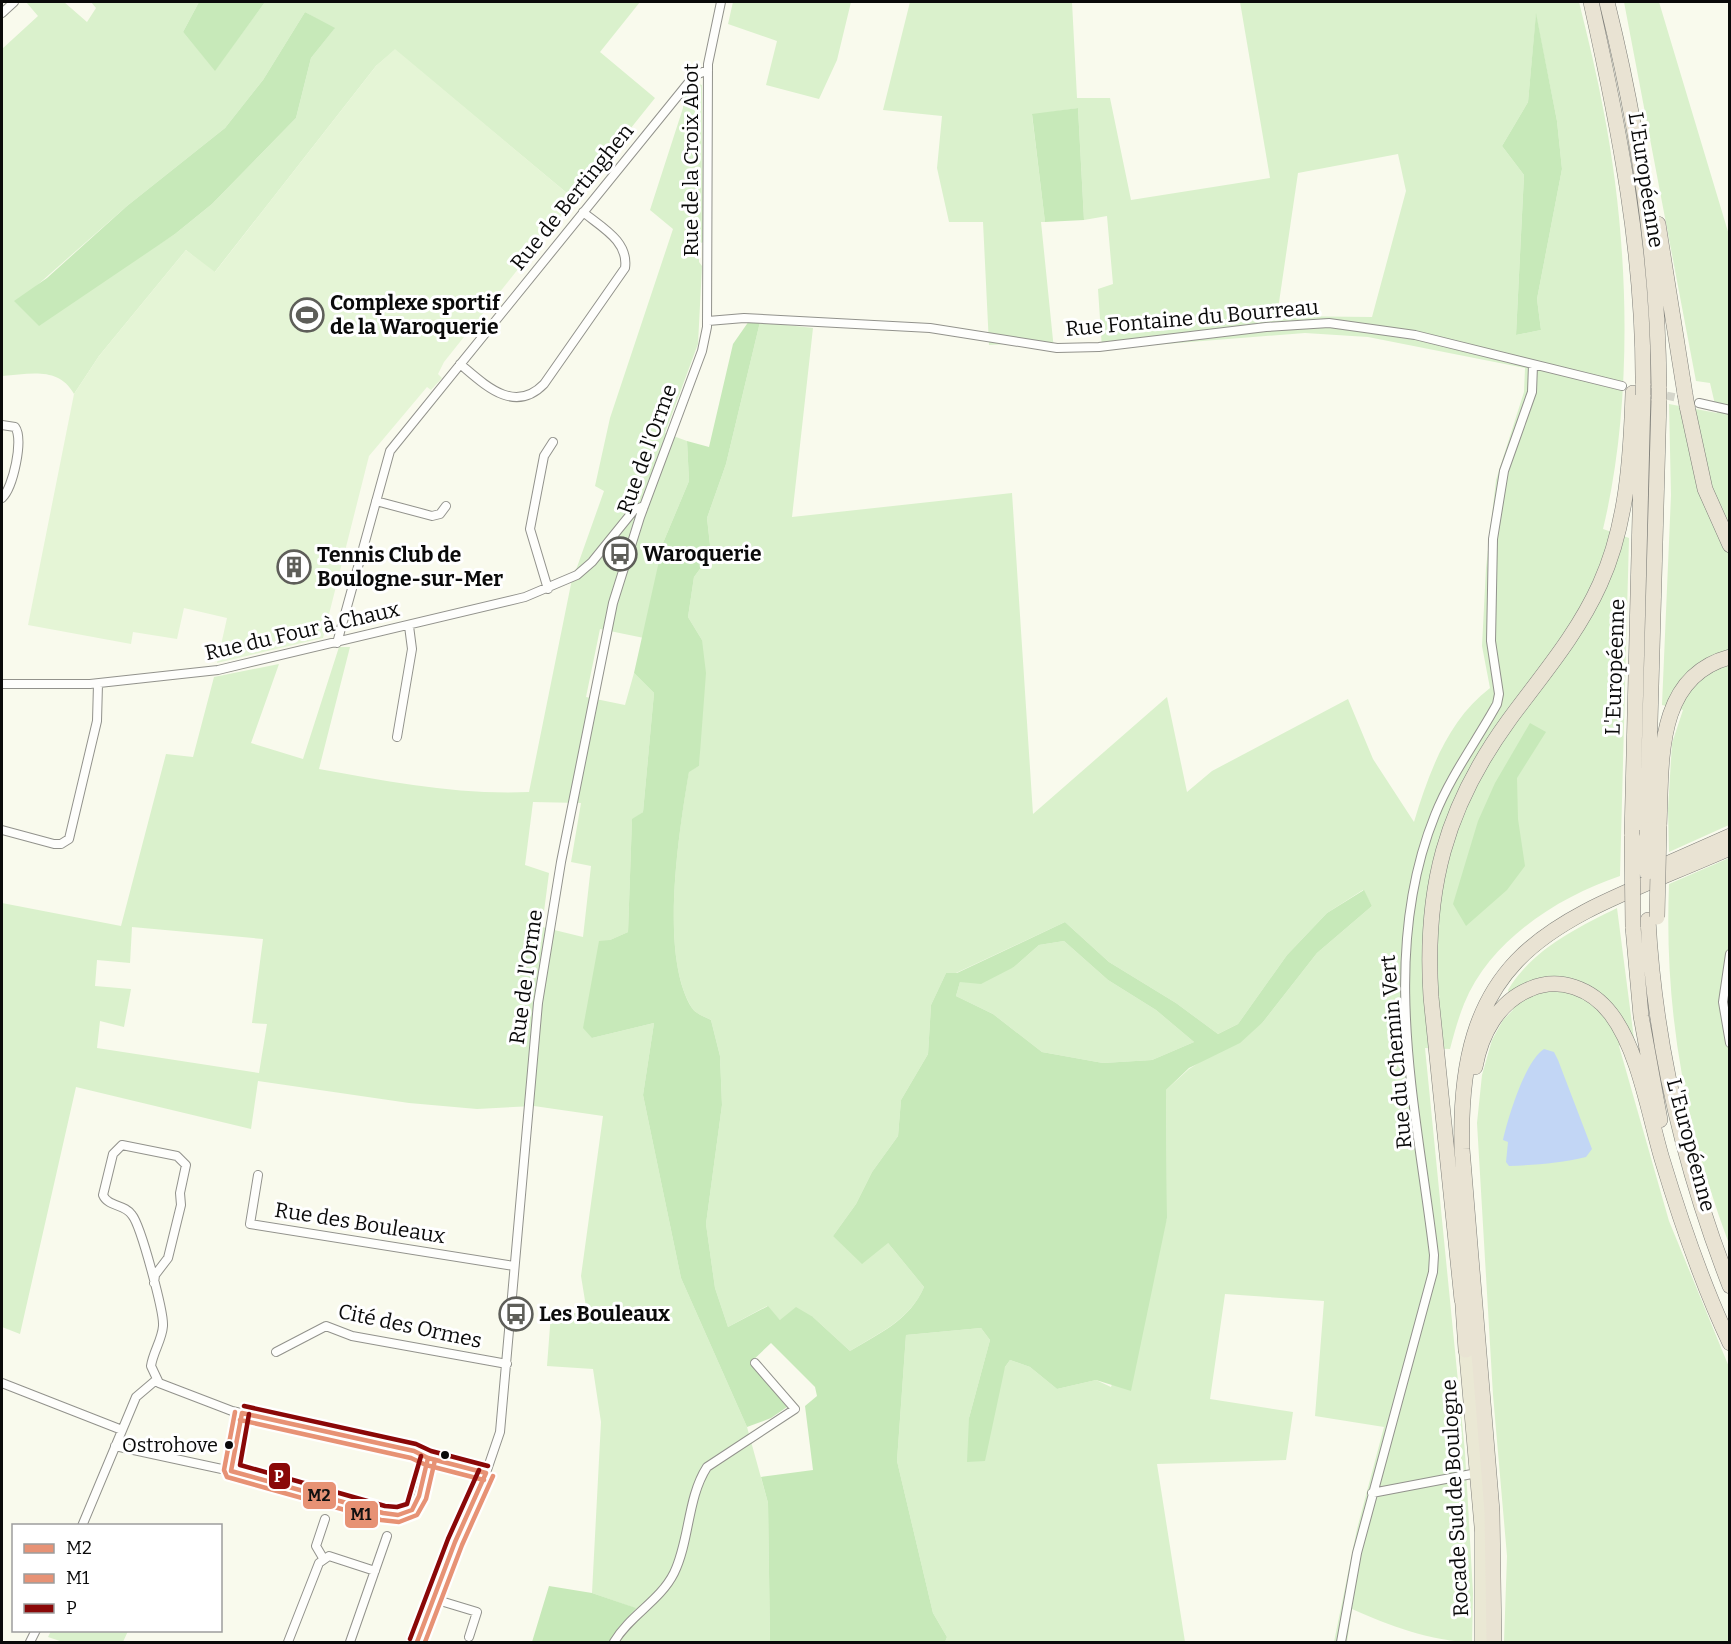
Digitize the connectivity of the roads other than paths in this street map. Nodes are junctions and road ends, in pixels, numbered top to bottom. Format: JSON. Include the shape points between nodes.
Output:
{"nodes":[{"id":1,"x":14,"y":2,"type":"edge"},
{"id":2,"x":721,"y":2,"type":"edge"},
{"id":3,"x":1591,"y":2,"type":"edge"},
{"id":4,"x":1608,"y":8,"type":"edge"},
{"id":5,"x":2,"y":13,"type":"edge"},
{"id":6,"x":708,"y":70,"type":"junction"},
{"id":7,"x":583,"y":212,"type":"junction"},
{"id":8,"x":708,"y":321,"type":"junction"},
{"id":9,"x":460,"y":364,"type":"junction"},
{"id":10,"x":1533,"y":365,"type":"junction"},
{"id":11,"x":1635,"y":388,"type":"junction"},
{"id":12,"x":1690,"y":401,"type":"junction"},
{"id":13,"x":1730,"y":410,"type":"edge"},
{"id":14,"x":2,"y":425,"type":"edge"},
{"id":15,"x":553,"y":442,"type":"dead end"},
{"id":16,"x":2,"y":498,"type":"edge"},
{"id":17,"x":376,"y":501,"type":"junction"},
{"id":18,"x":446,"y":506,"type":"dead end"},
{"id":19,"x":645,"y":506,"type":"junction"},
{"id":20,"x":1730,"y":545,"type":"edge"},
{"id":21,"x":548,"y":589,"type":"junction"},
{"id":22,"x":409,"y":626,"type":"junction"},
{"id":23,"x":337,"y":643,"type":"junction"},
{"id":24,"x":1730,"y":657,"type":"edge"},
{"id":25,"x":2,"y":684,"type":"edge"},
{"id":26,"x":98,"y":684,"type":"junction"},
{"id":27,"x":397,"y":737,"type":"dead end"},
{"id":28,"x":1653,"y":828,"type":"junction"},
{"id":29,"x":2,"y":830,"type":"edge"},
{"id":30,"x":1730,"y":836,"type":"edge"},
{"id":31,"x":1730,"y":848,"type":"edge"},
{"id":32,"x":1730,"y":954,"type":"edge"},
{"id":33,"x":1730,"y":1043,"type":"edge"},
{"id":34,"x":258,"y":1175,"type":"dead end"},
{"id":35,"x":1472,"y":1262,"type":"junction"},
{"id":36,"x":514,"y":1266,"type":"junction"},
{"id":37,"x":154,"y":1283,"type":"junction"},
{"id":38,"x":1730,"y":1286,"type":"edge"},
{"id":39,"x":1462,"y":1300,"type":"junction"},
{"id":40,"x":1730,"y":1325,"type":"edge"},
{"id":41,"x":1730,"y":1343,"type":"edge"},
{"id":42,"x":1467,"y":1350,"type":"joint"},
{"id":43,"x":276,"y":1352,"type":"dead end"},
{"id":44,"x":755,"y":1363,"type":"dead end"},
{"id":45,"x":507,"y":1364,"type":"junction"},
{"id":46,"x":156,"y":1380,"type":"junction"},
{"id":47,"x":2,"y":1383,"type":"edge"},
{"id":48,"x":242,"y":1413,"type":"junction"},
{"id":49,"x":122,"y":1430,"type":"junction"},
{"id":50,"x":115,"y":1446,"type":"junction"},
{"id":51,"x":428,"y":1458,"type":"junction"},
{"id":52,"x":231,"y":1471,"type":"junction"},
{"id":53,"x":486,"y":1473,"type":"junction"},
{"id":54,"x":1477,"y":1473,"type":"junction"},
{"id":55,"x":1372,"y":1493,"type":"junction"},
{"id":56,"x":325,"y":1519,"type":"dead end"},
{"id":57,"x":83,"y":1524,"type":"edge"},
{"id":58,"x":387,"y":1536,"type":"dead end"},
{"id":59,"x":324,"y":1558,"type":"junction"},
{"id":60,"x":375,"y":1571,"type":"junction"},
{"id":61,"x":434,"y":1599,"type":"junction"},
{"id":62,"x":469,"y":1637,"type":"dead end"},
{"id":63,"x":288,"y":1642,"type":"edge"},
{"id":64,"x":350,"y":1642,"type":"edge"},
{"id":65,"x":417,"y":1642,"type":"edge"},
{"id":66,"x":614,"y":1642,"type":"edge"},
{"id":67,"x":1341,"y":1642,"type":"edge"},
{"id":68,"x":1482,"y":1642,"type":"edge"},
{"id":69,"x":1494,"y":1642,"type":"edge"}],
"edges":[{"from":1,"to":5,"type":"street"},
{"from":2,"to":6,"type":"street","name":"Rue de la Croix Abot"},
{"from":3,"to":11,"type":"highway","name":"L'Européenne","via":[[1626,176],[1640,291]]},
{"from":4,"to":12,"type":"highway","via":[[1646,152]]},
{"from":4,"to":28,"type":"highway","name":"L'Européenne","via":[[1633,128],[1655,290],[1659,394]]},
{"from":6,"to":7,"type":"street","name":"Rue de Bertinghen","via":[[689,82]]},
{"from":6,"to":8,"type":"street","name":"Rue de la Croix Abot"},
{"from":7,"to":9,"type":"street","name":"Rue de Bertinghen"},
{"from":7,"to":9,"type":"street","via":[[619,242],[625,253],[625,268],[544,384],[528,394],[504,396]]},
{"from":8,"to":10,"type":"street","name":"Rue Fontaine du Bourreau","via":[[744,318],[930,328],[1057,348],[1329,323],[1415,336]]},
{"from":8,"to":19,"type":"street","name":"Rue de l'Orme","via":[[702,351]]},
{"from":9,"to":17,"type":"street","name":"Rue de Bertinghen","via":[[390,451]]},
{"from":10,"to":11,"type":"street","name":"Rue Fontaine du Bourreau"},
{"from":10,"to":55,"type":"street","name":"Rue du Chemin Vert","via":[[1532,392],[1504,471],[1493,539],[1491,641],[1497,704],[1458,766],[1435,814],[1409,901],[1404,960],[1407,1025],[1434,1263]]},
{"from":11,"to":39,"type":"highway","via":[[1623,505],[1601,582],[1574,634],[1476,769],[1445,839],[1433,891],[1429,939],[1431,988]]},
{"from":11,"to":40,"type":"highway","name":"L'Européenne","bridge":true,"via":[[1632,836],[1634,927],[1643,1027],[1664,1134],[1694,1236]]},
{"from":12,"to":13,"type":"street"},
{"from":12,"to":20,"type":"highway","via":[[1705,489]]},
{"from":14,"to":16,"type":"street","via":[[15,426],[20,440],[9,489]]},
{"from":15,"to":21,"type":"street","via":[[544,456],[530,529]]},
{"from":17,"to":18,"type":"street","via":[[432,516],[440,514]]},
{"from":17,"to":23,"type":"street","name":"Rue de Bertinghen"},
{"from":19,"to":21,"type":"street","name":"Rue du Four à Chaux","via":[[636,508],[626,518],[585,569]]},
{"from":19,"to":36,"type":"street","name":"Rue de l'Orme","via":[[608,624],[547,939]]},
{"from":21,"to":22,"type":"street","name":"Rue du Four à Chaux"},
{"from":22,"to":23,"type":"street","name":"Rue du Four à Chaux"},
{"from":22,"to":27,"type":"street","via":[[412,649]]},
{"from":23,"to":26,"type":"street","name":"Rue du Four à Chaux","via":[[218,670]]},
{"from":24,"to":28,"type":"highway","via":[[1696,674],[1674,703],[1665,738]]},
{"from":25,"to":26,"type":"street","name":"Rue du Four à Chaux"},
{"from":26,"to":29,"type":"street","via":[[97,721],[69,839],[54,844]]},
{"from":28,"to":38,"type":"highway","name":"L'Européenne","bridge":true,"via":[[1652,919],[1672,1102],[1692,1178]]},
{"from":30,"to":39,"type":"highway","via":[[1552,918],[1510,953],[1478,998],[1462,1038],[1453,1087]]},
{"from":31,"to":35,"type":"highway","via":[[1599,903],[1562,924],[1523,954],[1492,992],[1474,1033],[1462,1091],[1462,1149]]},
{"from":32,"to":33,"type":"street","via":[[1723,1002]]},
{"from":34,"to":36,"type":"street","name":"Rue des Bouleaux","via":[[250,1224]]},
{"from":35,"to":41,"type":"highway","via":[[1470,1124],[1475,1070],[1483,1041],[1503,1007],[1523,992],[1558,984],[1582,989],[1603,1005],[1624,1038],[1686,1236]]},
{"from":35,"to":69,"type":"highway","via":[[1493,1521]]},
{"from":36,"to":45,"type":"street","name":"Rue de l'Orme"},
{"from":37,"to":37,"type":"street","via":[[155,1275],[168,1258],[182,1203],[186,1165],[177,1156],[122,1145],[113,1154],[103,1195],[134,1216]]},
{"from":37,"to":46,"type":"street","via":[[163,1323],[151,1366]]},
{"from":39,"to":42,"type":"highway"},
{"from":42,"to":54,"type":"highway","name":"Rocade Sud de Boulogne"},
{"from":43,"to":45,"type":"street","name":"Cité des Ormes","via":[[330,1326],[352,1336]]},
{"from":44,"to":66,"type":"street","via":[[795,1409],[707,1467],[700,1478],[673,1574]]},
{"from":45,"to":53,"type":"street","name":"Rue de l'Orme","via":[[502,1422]]},
{"from":46,"to":48,"type":"street"},
{"from":46,"to":49,"type":"street","via":[[136,1396]]},
{"from":47,"to":49,"type":"street"},
{"from":48,"to":51,"type":"street","via":[[414,1451]]},
{"from":48,"to":52,"type":"street"},
{"from":49,"to":50,"type":"street"},
{"from":50,"to":52,"type":"street"},
{"from":50,"to":57,"type":"street"},
{"from":51,"to":52,"type":"street","via":[[416,1505],[408,1513],[392,1515]]},
{"from":51,"to":53,"type":"street"},
{"from":53,"to":61,"type":"street","name":"Rue de l'Orme"},
{"from":54,"to":55,"type":"street"},
{"from":54,"to":68,"type":"highway","name":"Rocade Sud de Boulogne","via":[[1484,1590]]},
{"from":55,"to":67,"type":"street","name":"Rue du Chemin Vert"},
{"from":56,"to":59,"type":"street","via":[[316,1546]]},
{"from":58,"to":60,"type":"street"},
{"from":59,"to":60,"type":"street","via":[[329,1556]]},
{"from":59,"to":63,"type":"street"},
{"from":60,"to":64,"type":"street"},
{"from":61,"to":62,"type":"street","via":[[477,1612]]},
{"from":61,"to":65,"type":"street","name":"Rue de l'Orme"}]}
